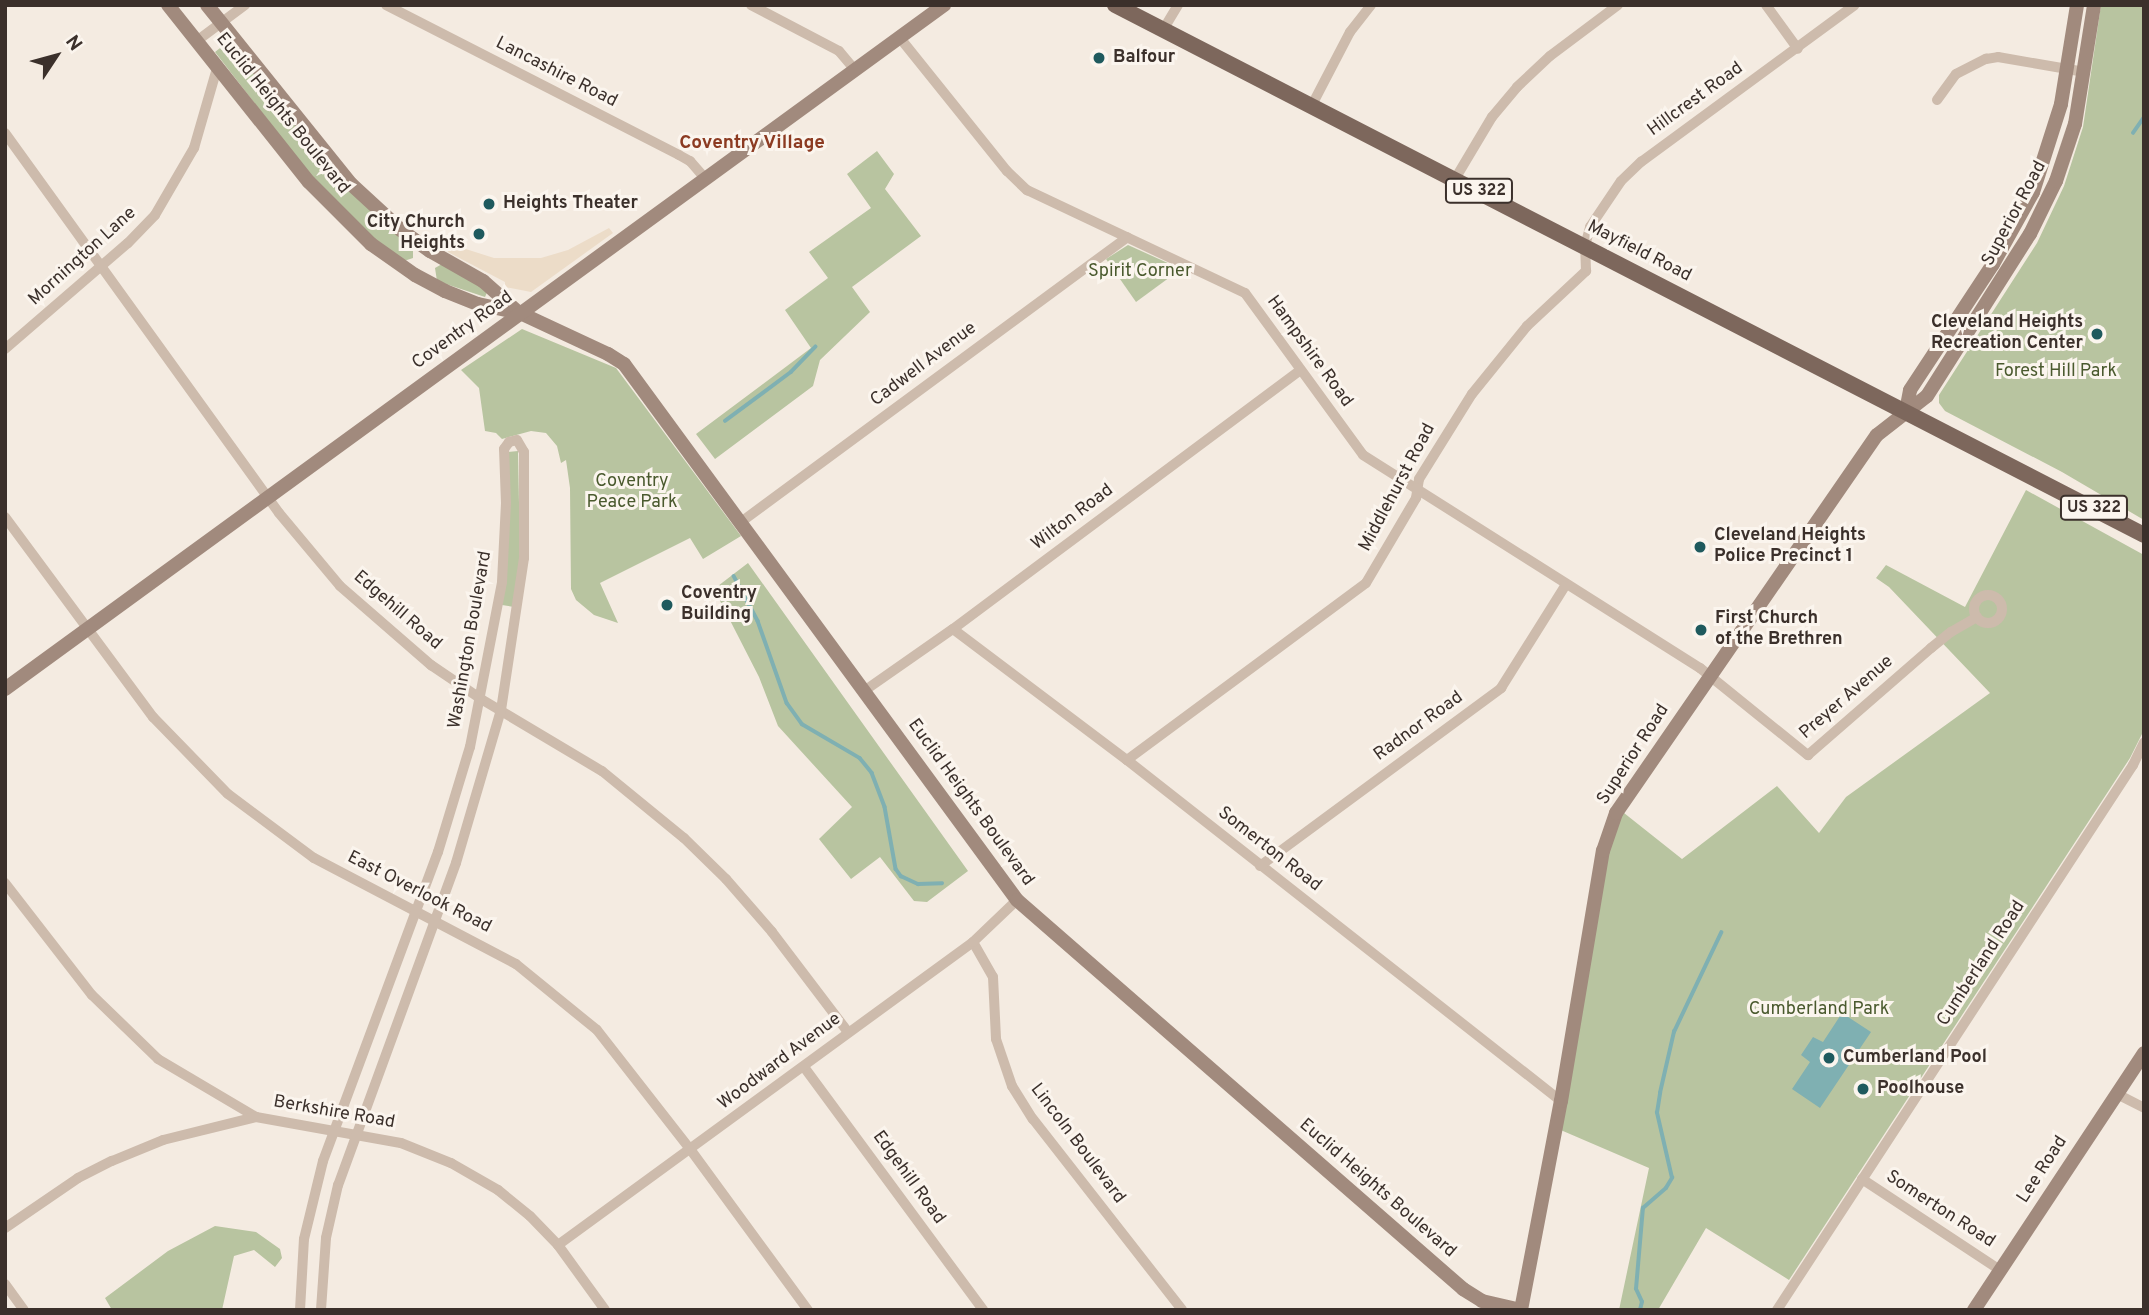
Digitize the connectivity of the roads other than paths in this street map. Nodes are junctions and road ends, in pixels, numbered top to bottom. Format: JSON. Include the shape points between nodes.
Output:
{"nodes":[{"id":1,"x":168,"y":5,"type":"edge"},
{"id":2,"x":207,"y":5,"type":"edge"},
{"id":3,"x":245,"y":5,"type":"edge"},
{"id":4,"x":386,"y":5,"type":"edge"},
{"id":5,"x":751,"y":5,"type":"edge"},
{"id":6,"x":944,"y":5,"type":"edge"},
{"id":7,"x":1115,"y":5,"type":"edge"},
{"id":8,"x":1178,"y":5,"type":"edge"},
{"id":9,"x":1371,"y":5,"type":"edge"},
{"id":10,"x":1618,"y":5,"type":"edge"},
{"id":11,"x":1766,"y":5,"type":"edge"},
{"id":12,"x":1854,"y":5,"type":"edge"},
{"id":13,"x":2077,"y":5,"type":"edge"},
{"id":14,"x":2094,"y":5,"type":"edge"},
{"id":15,"x":221,"y":22,"type":"junction"},
{"id":16,"x":1163,"y":30,"type":"junction"},
{"id":17,"x":900,"y":38,"type":"junction"},
{"id":18,"x":198,"y":40,"type":"junction"},
{"id":19,"x":1798,"y":49,"type":"junction"},
{"id":20,"x":218,"y":65,"type":"junction"},
{"id":21,"x":2068,"y":69,"type":"junction"},
{"id":22,"x":855,"y":70,"type":"junction"},
{"id":23,"x":2085,"y":72,"type":"junction"},
{"id":24,"x":1937,"y":100,"type":"dead end"},
{"id":25,"x":1312,"y":105,"type":"junction"},
{"id":26,"x":5,"y":133,"type":"edge"},
{"id":27,"x":2048,"y":152,"type":"junction"},
{"id":28,"x":2065,"y":157,"type":"junction"},
{"id":29,"x":705,"y":178,"type":"junction"},
{"id":30,"x":1455,"y":179,"type":"junction"},
{"id":31,"x":1127,"y":237,"type":"junction"},
{"id":32,"x":1585,"y":246,"type":"junction"},
{"id":33,"x":1997,"y":256,"type":"junction"},
{"id":34,"x":2012,"y":265,"type":"junction"},
{"id":35,"x":102,"y":267,"type":"junction"},
{"id":36,"x":520,"y":313,"type":"junction"},
{"id":37,"x":1950,"y":330,"type":"junction"},
{"id":38,"x":1964,"y":340,"type":"junction"},
{"id":39,"x":5,"y":349,"type":"edge"},
{"id":40,"x":1300,"y":370,"type":"junction"},
{"id":41,"x":1906,"y":411,"type":"junction"},
{"id":42,"x":1417,"y":491,"type":"junction"},
{"id":43,"x":267,"y":497,"type":"junction"},
{"id":44,"x":5,"y":517,"type":"edge"},
{"id":45,"x":741,"y":522,"type":"junction"},
{"id":46,"x":2144,"y":535,"type":"edge"},
{"id":47,"x":1565,"y":586,"type":"junction"},
{"id":48,"x":1977,"y":618,"type":"dead end"},
{"id":49,"x":953,"y":629,"type":"junction"},
{"id":50,"x":87,"y":630,"type":"junction"},
{"id":51,"x":1709,"y":675,"type":"junction"},
{"id":52,"x":5,"y":689,"type":"edge"},
{"id":53,"x":864,"y":691,"type":"junction"},
{"id":54,"x":481,"y":699,"type":"junction"},
{"id":55,"x":501,"y":710,"type":"junction"},
{"id":56,"x":2144,"y":742,"type":"edge"},
{"id":57,"x":1127,"y":760,"type":"junction"},
{"id":58,"x":1260,"y":866,"type":"junction"},
{"id":59,"x":5,"y":883,"type":"edge"},
{"id":60,"x":1017,"y":900,"type":"junction"},
{"id":61,"x":416,"y":912,"type":"junction"},
{"id":62,"x":435,"y":921,"type":"junction"},
{"id":63,"x":973,"y":942,"type":"junction"},
{"id":64,"x":848,"y":1032,"type":"junction"},
{"id":65,"x":2144,"y":1053,"type":"edge"},
{"id":66,"x":804,"y":1068,"type":"junction"},
{"id":67,"x":2117,"y":1094,"type":"junction"},
{"id":68,"x":1561,"y":1101,"type":"junction"},
{"id":69,"x":2144,"y":1108,"type":"edge"},
{"id":70,"x":256,"y":1117,"type":"junction"},
{"id":71,"x":335,"y":1129,"type":"junction"},
{"id":72,"x":356,"y":1133,"type":"junction"},
{"id":73,"x":690,"y":1149,"type":"junction"},
{"id":74,"x":1862,"y":1179,"type":"junction"},
{"id":75,"x":7,"y":1222,"type":"edge"},
{"id":76,"x":558,"y":1245,"type":"junction"},
{"id":77,"x":2000,"y":1270,"type":"junction"},
{"id":78,"x":5,"y":1284,"type":"edge"},
{"id":79,"x":24,"y":1310,"type":"edge"},
{"id":80,"x":300,"y":1310,"type":"edge"},
{"id":81,"x":321,"y":1310,"type":"edge"},
{"id":82,"x":605,"y":1310,"type":"edge"},
{"id":83,"x":808,"y":1310,"type":"edge"},
{"id":84,"x":983,"y":1310,"type":"edge"},
{"id":85,"x":1182,"y":1310,"type":"edge"},
{"id":86,"x":1520,"y":1310,"type":"edge"},
{"id":87,"x":1777,"y":1310,"type":"edge"},
{"id":88,"x":1974,"y":1310,"type":"edge"}],
"edges":[{"from":1,"to":18,"type":"street","name":"Euclid Heights Boulevard"},
{"from":2,"to":15,"type":"street","name":"Euclid Heights Boulevard"},
{"from":3,"to":15,"type":"street"},
{"from":4,"to":29,"type":"street","name":"Lancashire Road","via":[[678,154]]},
{"from":5,"to":22,"type":"street","via":[[839,51]]},
{"from":6,"to":17,"type":"street","name":"Coventry Road"},
{"from":7,"to":16,"type":"main road","name":"Mayfield Road","number":"US 322"},
{"from":8,"to":16,"type":"street"},
{"from":9,"to":25,"type":"street","via":[[1350,32]]},
{"from":10,"to":30,"type":"street","via":[[1550,56],[1517,88],[1492,117]]},
{"from":11,"to":19,"type":"street"},
{"from":12,"to":19,"type":"street","name":"Hillcrest Road"},
{"from":13,"to":21,"type":"street","name":"Superior Road"},
{"from":14,"to":23,"type":"street","name":"Superior Road"},
{"from":15,"to":18,"type":"street"},
{"from":15,"to":36,"type":"street","name":"Euclid Heights Boulevard","via":[[315,143],[364,197],[415,240],[483,281]]},
{"from":16,"to":25,"type":"main road","name":"Mayfield Road","number":"US 322"},
{"from":17,"to":22,"type":"street","name":"Coventry Road"},
{"from":17,"to":31,"type":"street","name":"Hampshire Road","via":[[1017,182]]},
{"from":18,"to":20,"type":"street","name":"Euclid Heights Boulevard"},
{"from":19,"to":32,"type":"street","name":"Hillcrest Road","via":[[1630,172],[1602,206]]},
{"from":20,"to":35,"type":"street","name":"Mornington Lane","via":[[204,119],[176,182],[143,229]]},
{"from":20,"to":36,"type":"street","name":"Euclid Heights Boulevard","via":[[309,182],[371,244],[445,291]]},
{"from":21,"to":23,"type":"street"},
{"from":21,"to":24,"type":"street","via":[[1986,59],[1956,74]]},
{"from":21,"to":27,"type":"street","name":"Superior Road"},
{"from":22,"to":29,"type":"street","name":"Coventry Road"},
{"from":23,"to":28,"type":"street","name":"Superior Road"},
{"from":25,"to":30,"type":"main road","name":"Mayfield Road","number":"US 322"},
{"from":26,"to":35,"type":"street","name":"Edgehill Road"},
{"from":27,"to":28,"type":"street"},
{"from":27,"to":33,"type":"street","name":"Superior Road","via":[[2033,192]]},
{"from":28,"to":34,"type":"street","name":"Superior Road","via":[[2046,204]]},
{"from":29,"to":36,"type":"street","name":"Coventry Road"},
{"from":30,"to":32,"type":"main road","name":"Mayfield Road","number":"US 322"},
{"from":31,"to":40,"type":"street","name":"Hampshire Road","via":[[1245,293]]},
{"from":31,"to":45,"type":"street","name":"Cadwell Avenue"},
{"from":32,"to":41,"type":"main road","name":"Mayfield Road","number":"US 322"},
{"from":32,"to":42,"type":"street","name":"Middlehurst Road","via":[[1586,271],[1498,358],[1454,421],[1419,479]]},
{"from":33,"to":34,"type":"street"},
{"from":33,"to":37,"type":"street","name":"Superior Road"},
{"from":34,"to":38,"type":"street","name":"Superior Road"},
{"from":35,"to":39,"type":"street","name":"Mornington Lane"},
{"from":35,"to":43,"type":"street","name":"Edgehill Road"},
{"from":36,"to":43,"type":"street","name":"Coventry Road"},
{"from":36,"to":45,"type":"street","name":"Euclid Heights Boulevard","via":[[624,364]]},
{"from":37,"to":38,"type":"street"},
{"from":37,"to":41,"type":"street","name":"Superior Road","via":[[1910,390]]},
{"from":38,"to":41,"type":"street","name":"Superior Road","via":[[1927,396]]},
{"from":40,"to":42,"type":"street","name":"Hampshire Road","via":[[1363,456]]},
{"from":40,"to":49,"type":"street","name":"Wilton Road"},
{"from":41,"to":46,"type":"main road","name":"Mayfield Road","number":"US 322"},
{"from":41,"to":51,"type":"street","name":"Superior Road","via":[[1877,435]]},
{"from":42,"to":47,"type":"street","name":"Hampshire Road"},
{"from":42,"to":57,"type":"street","name":"Middlehurst Road","via":[[1366,583]]},
{"from":43,"to":50,"type":"street","name":"Coventry Road"},
{"from":43,"to":54,"type":"street","name":"Edgehill Road","via":[[314,556],[378,622]]},
{"from":44,"to":50,"type":"street","name":"East Overlook Road"},
{"from":45,"to":53,"type":"street","name":"Euclid Heights Boulevard"},
{"from":47,"to":51,"type":"street","name":"Hampshire Road"},
{"from":47,"to":58,"type":"street","name":"Radnor Road","via":[[1501,688]]},
{"from":48,"to":51,"type":"street","name":"Preyer Avenue","via":[[1941,640],[1808,755]]},
{"from":49,"to":53,"type":"street","name":"Wilton Road"},
{"from":49,"to":57,"type":"street","name":"Somerton Road"},
{"from":50,"to":52,"type":"street","name":"Coventry Road"},
{"from":50,"to":61,"type":"street","name":"East Overlook Road","via":[[153,717],[228,794],[314,859]]},
{"from":51,"to":68,"type":"street","name":"Superior Road","via":[[1619,809],[1603,851]]},
{"from":53,"to":60,"type":"street","name":"Euclid Heights Boulevard"},
{"from":54,"to":55,"type":"street","name":"Edgehill Road"},
{"from":54,"to":55,"type":"street","name":"Washington Boulevard","via":[[505,553],[504,450],[517,440],[524,452],[524,558]]},
{"from":54,"to":61,"type":"street","name":"Washington Boulevard","via":[[455,800]]},
{"from":55,"to":62,"type":"street","name":"Washington Boulevard","via":[[478,796]]},
{"from":55,"to":64,"type":"street","name":"Edgehill Road","via":[[602,771],[684,838],[772,932]]},
{"from":56,"to":74,"type":"street","name":"Cumberland Road"},
{"from":57,"to":58,"type":"street","name":"Somerton Road"},
{"from":58,"to":68,"type":"street","name":"Somerton Road"},
{"from":59,"to":70,"type":"street","name":"Berkshire Road","via":[[85,987],[139,1043],[182,1076]]},
{"from":60,"to":63,"type":"street","name":"Woodward Avenue"},
{"from":60,"to":86,"type":"street","name":"Euclid Heights Boulevard","via":[[1463,1289],[1482,1301]]},
{"from":61,"to":62,"type":"street","name":"East Overlook Road"},
{"from":61,"to":71,"type":"street","name":"Washington Boulevard"},
{"from":62,"to":72,"type":"street","name":"Washington Boulevard"},
{"from":62,"to":73,"type":"street","name":"East Overlook Road","via":[[516,964],[579,1013],[613,1048]]},
{"from":63,"to":64,"type":"street","name":"Woodward Avenue"},
{"from":63,"to":85,"type":"street","name":"Lincoln Boulevard","via":[[993,977],[996,1039],[1012,1086]]},
{"from":64,"to":66,"type":"street","name":"Woodward Avenue"},
{"from":65,"to":67,"type":"street","name":"Lee Road"},
{"from":66,"to":73,"type":"street","name":"Woodward Avenue"},
{"from":66,"to":84,"type":"street","name":"Edgehill Road"},
{"from":67,"to":69,"type":"street"},
{"from":67,"to":77,"type":"street","name":"Lee Road"},
{"from":68,"to":86,"type":"street","name":"Superior Road"},
{"from":70,"to":71,"type":"street","name":"Berkshire Road"},
{"from":70,"to":75,"type":"street","via":[[163,1140],[121,1156]]},
{"from":71,"to":72,"type":"street","name":"Berkshire Road"},
{"from":71,"to":80,"type":"street","name":"Washington Boulevard","via":[[304,1239]]},
{"from":72,"to":76,"type":"street","name":"Berkshire Road","via":[[401,1143],[451,1163],[498,1190]]},
{"from":72,"to":81,"type":"street","name":"Washington Boulevard","via":[[326,1238]]},
{"from":73,"to":76,"type":"street","name":"Woodward Avenue"},
{"from":73,"to":83,"type":"street","name":"East Overlook Road"},
{"from":74,"to":77,"type":"street","name":"Somerton Road"},
{"from":74,"to":87,"type":"street","name":"Cumberland Road"},
{"from":76,"to":82,"type":"street","name":"Berkshire Road"},
{"from":77,"to":88,"type":"street","name":"Lee Road"},
{"from":78,"to":79,"type":"street"}]}
